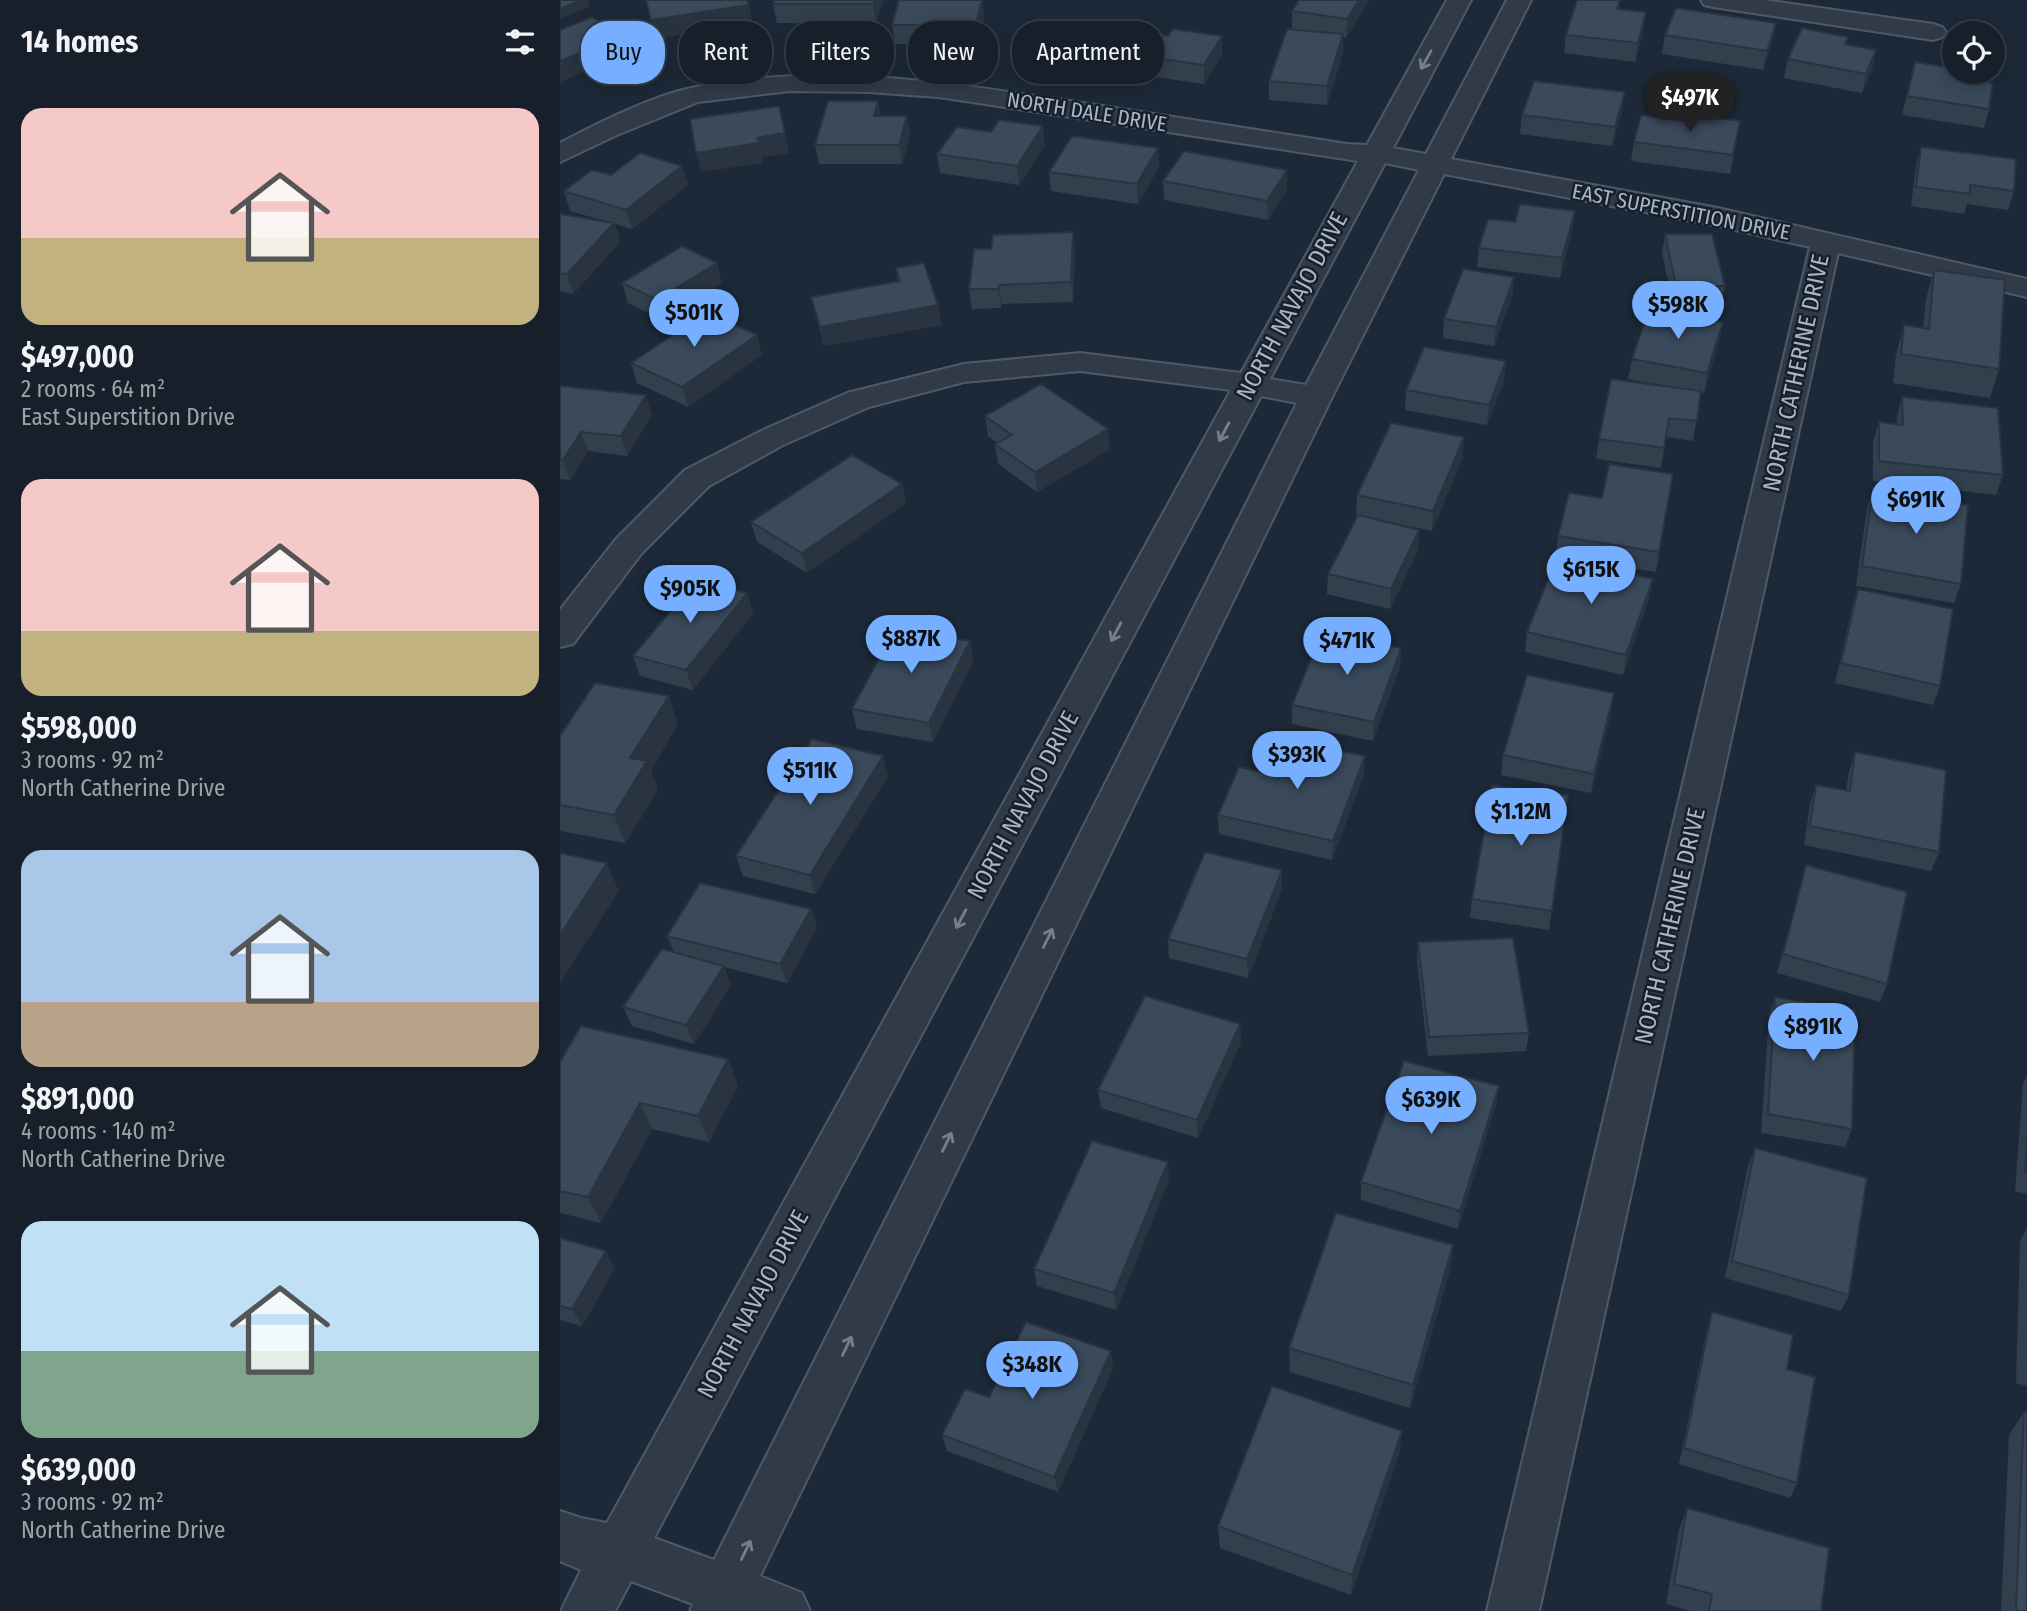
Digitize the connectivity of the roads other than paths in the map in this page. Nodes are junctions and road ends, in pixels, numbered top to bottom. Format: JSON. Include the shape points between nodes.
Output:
{"nodes":[{"id":1,"x":1459,"y":0,"type":"edge"},
{"id":2,"x":1519,"y":0,"type":"edge"},
{"id":3,"x":1713,"y":0,"type":"edge"},
{"id":4,"x":1933,"y":32,"type":"dead end"},
{"id":5,"x":1374,"y":153,"type":"junction"},
{"id":6,"x":560,"y":154,"type":"edge"},
{"id":7,"x":1436,"y":165,"type":"junction"},
{"id":8,"x":1826,"y":240,"type":"junction"},
{"id":9,"x":2027,"y":288,"type":"edge"},
{"id":10,"x":1250,"y":384,"type":"junction"},
{"id":11,"x":1316,"y":397,"type":"junction"},
{"id":12,"x":560,"y":635,"type":"edge"},
{"id":13,"x":560,"y":1536,"type":"edge"},
{"id":14,"x":620,"y":1551,"type":"junction"},
{"id":15,"x":721,"y":1600,"type":"edge"},
{"id":16,"x":587,"y":1611,"type":"edge"},
{"id":17,"x":784,"y":1611,"type":"edge"},
{"id":18,"x":1513,"y":1611,"type":"edge"}],
"edges":[{"from":1,"to":5,"type":"street","name":"NORTH NAVAJO DRIVE","one_way":true},
{"from":2,"to":7,"type":"street"},
{"from":3,"to":4,"type":"street"},
{"from":5,"to":6,"type":"street","name":"NORTH DALE DRIVE","via":[[939,89],[790,83],[693,95],[607,128]]},
{"from":5,"to":7,"type":"street","name":"EAST SUPERSTITION DRIVE"},
{"from":5,"to":10,"type":"street","name":"NORTH NAVAJO DRIVE"},
{"from":7,"to":8,"type":"street","name":"EAST SUPERSTITION DRIVE"},
{"from":7,"to":11,"type":"street"},
{"from":8,"to":9,"type":"street","name":"EAST SUPERSTITION DRIVE"},
{"from":8,"to":18,"type":"street","name":"NORTH CATHERINE DRIVE"},
{"from":10,"to":11,"type":"street"},
{"from":10,"to":12,"type":"street","via":[[1080,362],[964,373],[858,400],[697,478],[629,546]]},
{"from":10,"to":14,"type":"street","name":"NORTH NAVAJO DRIVE","one_way":true},
{"from":15,"to":11,"type":"street","one_way":true},
{"from":13,"to":14,"type":"street","via":[[581,1545]]},
{"from":14,"to":15,"type":"street"},
{"from":14,"to":16,"type":"street","name":"NORTH NAVAJO DRIVE"},
{"from":15,"to":17,"type":"street"}]}
